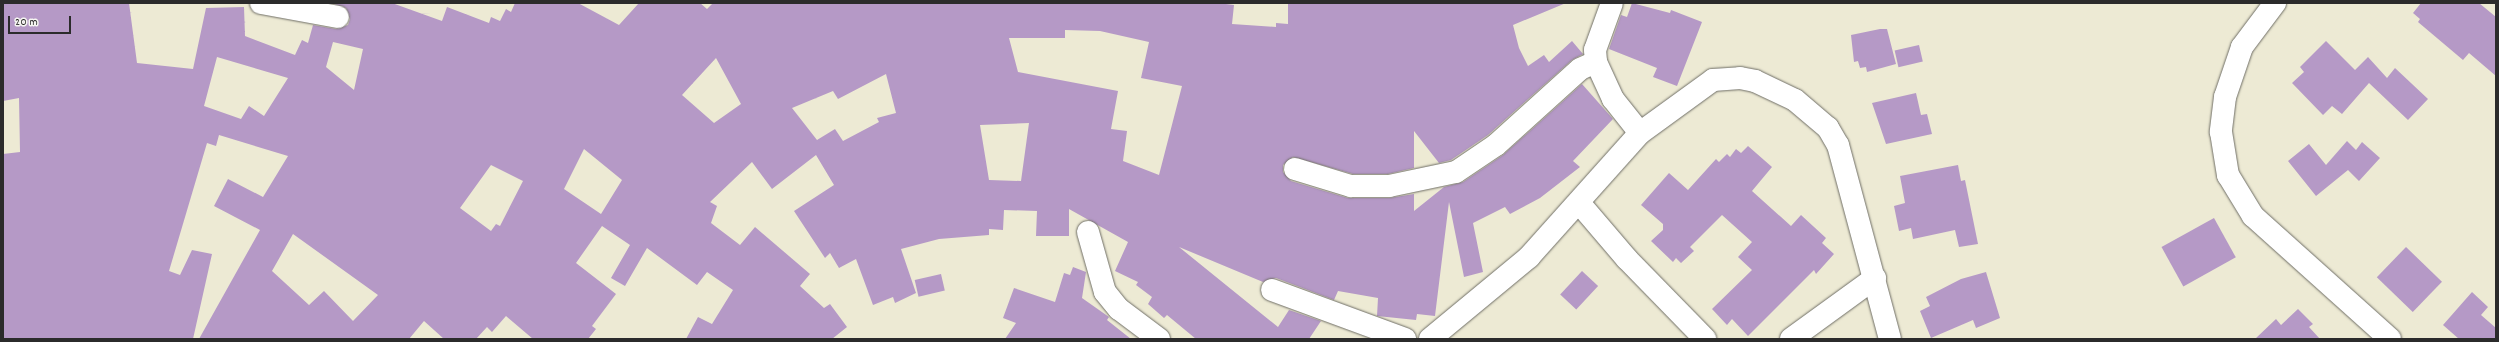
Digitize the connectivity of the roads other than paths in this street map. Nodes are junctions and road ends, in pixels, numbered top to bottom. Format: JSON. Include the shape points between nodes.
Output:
{"nodes":[{"id":1,"x":260,"y":3,"type":"edge"},
{"id":2,"x":1612,"y":3,"type":"edge"},
{"id":3,"x":2275,"y":3,"type":"edge"},
{"id":4,"x":338,"y":17,"type":"dead end"},
{"id":5,"x":1596,"y":62,"type":"junction"},
{"id":6,"x":1640,"y":133,"type":"junction"},
{"id":7,"x":1295,"y":169,"type":"dead end"},
{"id":8,"x":1580,"y":204,"type":"junction"},
{"id":9,"x":1088,"y":232,"type":"dead end"},
{"id":10,"x":1875,"y":278,"type":"junction"},
{"id":11,"x":1272,"y":290,"type":"dead end"},
{"id":12,"x":1159,"y":339,"type":"edge"},
{"id":13,"x":1405,"y":339,"type":"edge"},
{"id":14,"x":1430,"y":339,"type":"edge"},
{"id":15,"x":1705,"y":339,"type":"edge"},
{"id":16,"x":1790,"y":339,"type":"edge"},
{"id":17,"x":1890,"y":339,"type":"edge"},
{"id":18,"x":2390,"y":339,"type":"edge"}],
"edges":[{"from":1,"to":4,"type":"street"},
{"from":2,"to":5,"type":"street","via":[[1595,50]]},
{"from":3,"to":18,"type":"street","via":[[2242,47],[2225,97],[2221,132],[2228,175],[2253,216]]},
{"from":5,"to":6,"type":"street","via":[[1613,99]]},
{"from":5,"to":7,"type":"street","via":[[1580,69],[1502,140],[1456,172],[1389,186],[1351,186]]},
{"from":6,"to":8,"type":"street"},
{"from":6,"to":10,"type":"street","via":[[1713,80],[1756,81],[1795,100],[1828,128],[1838,145]]},
{"from":8,"to":14,"type":"street","via":[[1529,257]]},
{"from":8,"to":15,"type":"street","via":[[1627,259]]},
{"from":9,"to":12,"type":"street","via":[[1105,292],[1119,309]]},
{"from":10,"to":16,"type":"street"},
{"from":10,"to":17,"type":"street"},
{"from":11,"to":13,"type":"street"}]}
